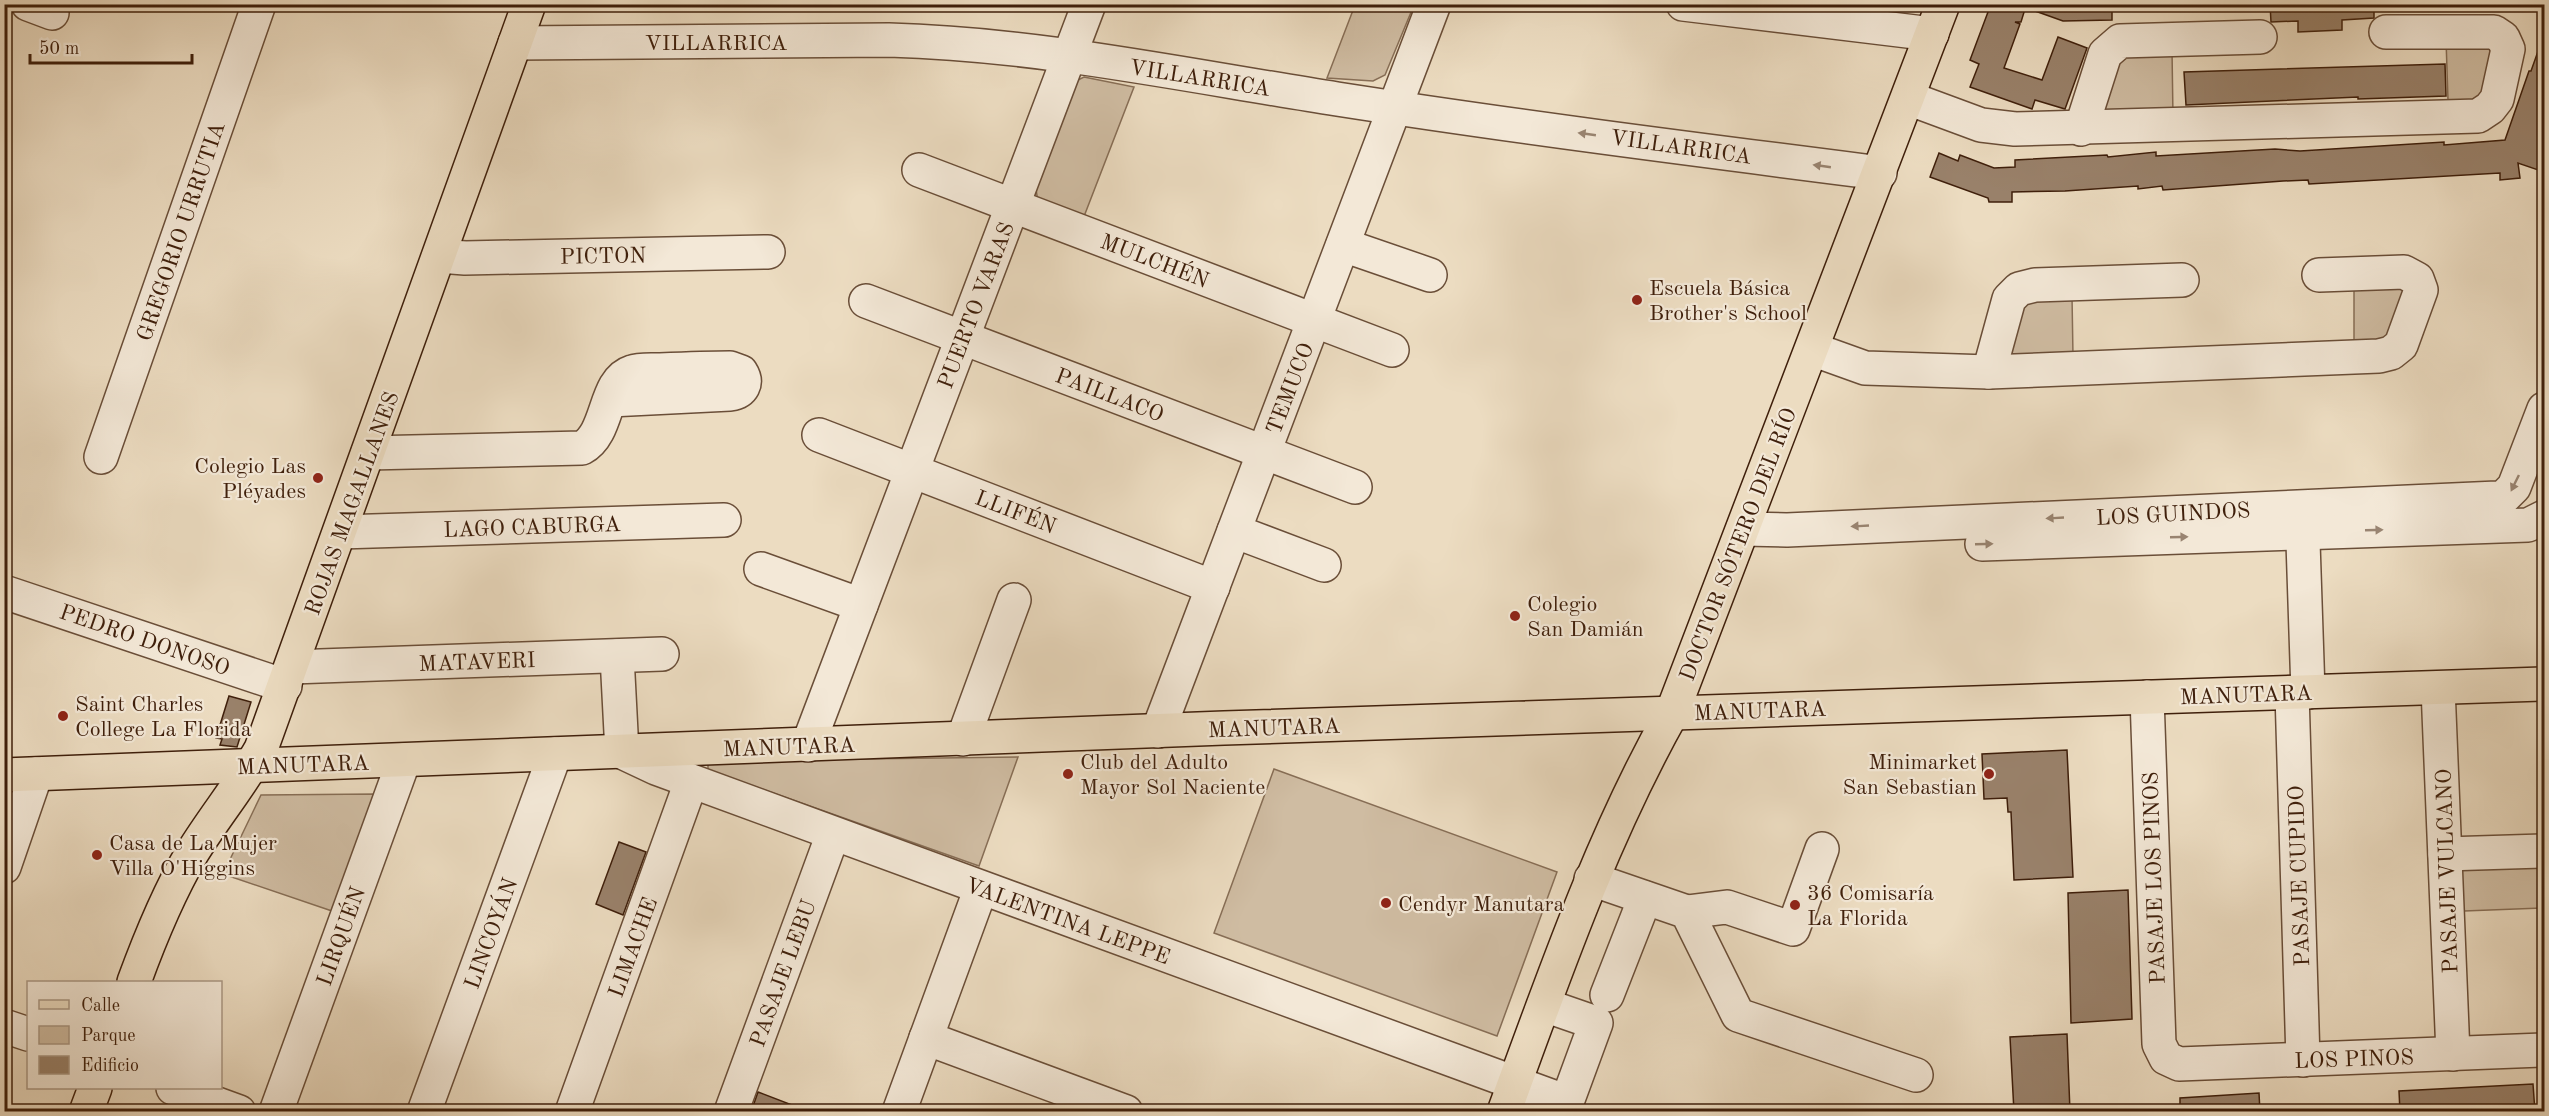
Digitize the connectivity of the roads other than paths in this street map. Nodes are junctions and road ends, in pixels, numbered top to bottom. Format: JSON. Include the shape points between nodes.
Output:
{"nodes":[{"id":1,"x":259,"y":4,"type":"edge"},
{"id":2,"x":529,"y":4,"type":"edge"},
{"id":3,"x":1089,"y":4,"type":"edge"},
{"id":4,"x":1434,"y":4,"type":"edge"},
{"id":5,"x":1683,"y":4,"type":"edge"},
{"id":6,"x":1793,"y":11,"type":"edge"},
{"id":7,"x":1938,"y":19,"type":"edge"},
{"id":8,"x":2386,"y":32,"type":"dead end"},
{"id":9,"x":2260,"y":37,"type":"dead end"},
{"id":10,"x":515,"y":43,"type":"junction"},
{"id":11,"x":1069,"y":57,"type":"junction"},
{"id":12,"x":1908,"y":99,"type":"junction"},
{"id":13,"x":1395,"y":108,"type":"junction"},
{"id":14,"x":2081,"y":129,"type":"junction"},
{"id":15,"x":919,"y":170,"type":"dead end"},
{"id":16,"x":1880,"y":173,"type":"junction"},
{"id":17,"x":1013,"y":206,"type":"junction"},
{"id":18,"x":1343,"y":244,"type":"junction"},
{"id":19,"x":768,"y":252,"type":"dead end"},
{"id":20,"x":439,"y":256,"type":"junction"},
{"id":21,"x":1430,"y":275,"type":"dead end"},
{"id":22,"x":2319,"y":275,"type":"dead end"},
{"id":23,"x":2182,"y":280,"type":"dead end"},
{"id":24,"x":866,"y":301,"type":"dead end"},
{"id":25,"x":1314,"y":321,"type":"junction"},
{"id":26,"x":963,"y":337,"type":"junction"},
{"id":27,"x":1812,"y":349,"type":"junction"},
{"id":28,"x":1392,"y":350,"type":"dead end"},
{"id":29,"x":1989,"y":372,"type":"junction"},
{"id":30,"x":610,"y":400,"type":"dead end"},
{"id":31,"x":2544,"y":409,"type":"edge"},
{"id":32,"x":819,"y":435,"type":"dead end"},
{"id":33,"x":368,"y":453,"type":"junction"},
{"id":34,"x":1264,"y":453,"type":"junction"},
{"id":35,"x":101,"y":457,"type":"dead end"},
{"id":36,"x":912,"y":471,"type":"junction"},
{"id":37,"x":1354,"y":487,"type":"dead end"},
{"id":38,"x":2544,"y":517,"type":"edge"},
{"id":39,"x":724,"y":520,"type":"dead end"},
{"id":40,"x":2302,"y":520,"type":"junction"},
{"id":41,"x":1234,"y":531,"type":"junction"},
{"id":42,"x":340,"y":532,"type":"junction"},
{"id":43,"x":1739,"y":539,"type":"junction"},
{"id":44,"x":1324,"y":565,"type":"dead end"},
{"id":45,"x":761,"y":569,"type":"dead end"},
{"id":46,"x":1213,"y":587,"type":"junction"},
{"id":47,"x":4,"y":592,"type":"edge"},
{"id":48,"x":1014,"y":600,"type":"dead end"},
{"id":49,"x":861,"y":605,"type":"junction"},
{"id":50,"x":663,"y":654,"type":"dead end"},
{"id":51,"x":617,"y":656,"type":"junction"},
{"id":52,"x":288,"y":677,"type":"junction"},
{"id":53,"x":2544,"y":684,"type":"edge"},
{"id":54,"x":2438,"y":688,"type":"junction"},
{"id":55,"x":2300,"y":692,"type":"junction"},
{"id":56,"x":2148,"y":697,"type":"junction"},
{"id":57,"x":1672,"y":713,"type":"junction"},
{"id":58,"x":1158,"y":731,"type":"junction"},
{"id":59,"x":963,"y":739,"type":"junction"},
{"id":60,"x":808,"y":745,"type":"junction"},
{"id":61,"x":622,"y":752,"type":"junction"},
{"id":62,"x":555,"y":754,"type":"junction"},
{"id":63,"x":404,"y":760,"type":"junction"},
{"id":64,"x":251,"y":766,"type":"junction"},
{"id":65,"x":20,"y":775,"type":"edge"},
{"id":66,"x":691,"y":782,"type":"junction"},
{"id":67,"x":833,"y":834,"type":"junction"},
{"id":68,"x":1822,"y":849,"type":"dead end"},
{"id":69,"x":2544,"y":851,"type":"edge"},
{"id":70,"x":2445,"y":854,"type":"junction"},
{"id":71,"x":4,"y":867,"type":"edge"},
{"id":72,"x":1591,"y":879,"type":"junction"},
{"id":73,"x":981,"y":888,"type":"junction"},
{"id":74,"x":1645,"y":897,"type":"junction"},
{"id":75,"x":1687,"y":912,"type":"junction"},
{"id":76,"x":134,"y":981,"type":"edge"},
{"id":77,"x":1607,"y":995,"type":"dead end"},
{"id":78,"x":1544,"y":1005,"type":"junction"},
{"id":79,"x":4,"y":1026,"type":"edge"},
{"id":80,"x":27,"y":1034,"type":"edge"},
{"id":81,"x":926,"y":1038,"type":"junction"},
{"id":82,"x":2544,"y":1050,"type":"edge"},
{"id":83,"x":2453,"y":1054,"type":"junction"},
{"id":84,"x":2166,"y":1058,"type":"joint"},
{"id":85,"x":2303,"y":1060,"type":"junction"},
{"id":86,"x":1916,"y":1075,"type":"dead end"},
{"id":87,"x":95,"y":1089,"type":"edge"},
{"id":88,"x":176,"y":1089,"type":"edge"},
{"id":89,"x":1509,"y":1097,"type":"edge"},
{"id":90,"x":86,"y":1112,"type":"edge"},
{"id":91,"x":239,"y":1112,"type":"edge"},
{"id":92,"x":276,"y":1112,"type":"edge"},
{"id":93,"x":424,"y":1112,"type":"edge"},
{"id":94,"x":572,"y":1112,"type":"edge"},
{"id":95,"x":731,"y":1112,"type":"edge"},
{"id":96,"x":899,"y":1112,"type":"edge"},
{"id":97,"x":1126,"y":1112,"type":"edge"}],
"edges":[{"from":1,"to":35,"type":"street","name":"GREGORIO URRUTIA"},
{"from":2,"to":10,"type":"main road","name":"ROJAS MAGALLANES"},
{"from":3,"to":11,"type":"street","name":"PUERTO VARAS"},
{"from":4,"to":13,"type":"street","name":"TEMUCO"},
{"from":5,"to":6,"type":"street"},
{"from":6,"to":7,"type":"street"},
{"from":7,"to":12,"type":"main road","name":"DOCTOR SÓTERO DEL RÍO"},
{"from":8,"to":14,"type":"street","via":[[2493,32],[2503,38],[2508,49],[2497,99],[2478,116]]},
{"from":9,"to":14,"type":"street","via":[[2120,41],[2105,54]]},
{"from":10,"to":11,"type":"street","name":"VILLARRICA","via":[[889,40]]},
{"from":10,"to":20,"type":"main road","name":"ROJAS MAGALLANES"},
{"from":11,"to":13,"type":"street","name":"VILLARRICA"},
{"from":11,"to":17,"type":"street","name":"PUERTO VARAS"},
{"from":12,"to":14,"type":"street","via":[[1997,128]]},
{"from":12,"to":16,"type":"main road","name":"DOCTOR SÓTERO DEL RÍO"},
{"from":16,"to":13,"type":"street","name":"VILLARRICA","one_way":true},
{"from":13,"to":18,"type":"street","name":"TEMUCO"},
{"from":15,"to":17,"type":"street","name":"MULCHÉN"},
{"from":16,"to":27,"type":"main road","name":"DOCTOR SÓTERO DEL RÍO"},
{"from":17,"to":25,"type":"street","name":"MULCHÉN"},
{"from":17,"to":26,"type":"street","name":"PUERTO VARAS"},
{"from":18,"to":21,"type":"street"},
{"from":18,"to":25,"type":"street","name":"TEMUCO"},
{"from":19,"to":20,"type":"street","name":"PICTON"},
{"from":20,"to":33,"type":"main road","name":"ROJAS MAGALLANES"},
{"from":22,"to":29,"type":"street","via":[[2404,272],[2417,279],[2421,290],[2397,350],[2379,356]]},
{"from":23,"to":29,"type":"street","via":[[2035,285],[2019,289],[2009,299]]},
{"from":24,"to":26,"type":"street","name":"PAILLACO"},
{"from":25,"to":28,"type":"street","name":"MULCHÉN"},
{"from":25,"to":34,"type":"street","name":"TEMUCO"},
{"from":26,"to":34,"type":"street","name":"PAILLACO"},
{"from":26,"to":36,"type":"street","name":"PUERTO VARAS"},
{"from":27,"to":29,"type":"street","via":[[1865,368]]},
{"from":27,"to":43,"type":"main road","name":"DOCTOR SÓTERO DEL RÍO"},
{"from":30,"to":33,"type":"street","via":[[594,438],[582,448]]},
{"from":31,"to":40,"type":"street","name":"LOS GUINDOS","one_way":true,"via":[[2514,487],[2504,497]]},
{"from":32,"to":36,"type":"street","name":"LLIFÉN"},
{"from":33,"to":42,"type":"main road","name":"ROJAS MAGALLANES"},
{"from":34,"to":37,"type":"street","name":"PAILLACO"},
{"from":34,"to":41,"type":"street","name":"TEMUCO"},
{"from":36,"to":46,"type":"street","name":"LLIFÉN"},
{"from":36,"to":49,"type":"street","name":"PUERTO VARAS"},
{"from":40,"to":38,"type":"street","name":"LOS GUINDOS","one_way":true,"via":[[2528,525]]},
{"from":39,"to":42,"type":"street","name":"LAGO CABURGA"},
{"from":40,"to":43,"type":"street","name":"LOS GUINDOS","via":[[1778,551]]},
{"from":40,"to":55,"type":"street","name":"PASAJE CUPIDO"},
{"from":41,"to":44,"type":"street"},
{"from":41,"to":46,"type":"street","name":"TEMUCO"},
{"from":42,"to":52,"type":"main road","name":"ROJAS MAGALLANES"},
{"from":43,"to":57,"type":"main road","name":"DOCTOR SÓTERO DEL RÍO"},
{"from":45,"to":49,"type":"street"},
{"from":46,"to":58,"type":"street","name":"TEMUCO"},
{"from":47,"to":52,"type":"street","name":"PEDRO DONOSO"},
{"from":48,"to":59,"type":"street"},
{"from":49,"to":60,"type":"street","name":"PUERTO VARAS"},
{"from":50,"to":51,"type":"street","name":"MATAVERI"},
{"from":51,"to":52,"type":"street","name":"MATAVERI"},
{"from":51,"to":61,"type":"street"},
{"from":52,"to":64,"type":"main road","name":"ROJAS MAGALLANES"},
{"from":53,"to":54,"type":"main road","name":"MANUTARA"},
{"from":54,"to":55,"type":"main road","name":"MANUTARA"},
{"from":54,"to":70,"type":"street","name":"PASAJE VULCANO"},
{"from":55,"to":56,"type":"main road","name":"MANUTARA"},
{"from":55,"to":85,"type":"street","name":"PASAJE CUPIDO"},
{"from":56,"to":57,"type":"main road","name":"MANUTARA"},
{"from":56,"to":84,"type":"street","name":"PASAJE LOS PINOS","via":[[2159,1044]]},
{"from":57,"to":58,"type":"main road","name":"MANUTARA"},
{"from":57,"to":72,"type":"main road","name":"DOCTOR SÓTERO DEL RÍO","via":[[1630,791]]},
{"from":58,"to":59,"type":"main road","name":"MANUTARA"},
{"from":59,"to":60,"type":"main road","name":"MANUTARA"},
{"from":60,"to":61,"type":"main road","name":"MANUTARA"},
{"from":61,"to":62,"type":"main road","name":"MANUTARA"},
{"from":61,"to":66,"type":"street","name":"VALENTINA LEPPE"},
{"from":62,"to":63,"type":"main road","name":"MANUTARA"},
{"from":62,"to":93,"type":"street","name":"LINCOYÁN"},
{"from":63,"to":64,"type":"main road","name":"MANUTARA"},
{"from":63,"to":92,"type":"street","name":"LIRQUÉN"},
{"from":64,"to":65,"type":"main road","name":"MANUTARA"},
{"from":64,"to":76,"type":"main road","name":"ROJAS MAGALLANES","via":[[172,889]]},
{"from":65,"to":71,"type":"street"},
{"from":66,"to":67,"type":"street","name":"VALENTINA LEPPE"},
{"from":66,"to":94,"type":"street","name":"LIMACHE"},
{"from":67,"to":73,"type":"street","name":"VALENTINA LEPPE"},
{"from":67,"to":95,"type":"street","name":"PASAJE LEBU"},
{"from":68,"to":75,"type":"street","via":[[1792,929],[1727,907]]},
{"from":69,"to":70,"type":"street"},
{"from":70,"to":83,"type":"street","name":"PASAJE VULCANO"},
{"from":72,"to":74,"type":"street"},
{"from":72,"to":78,"type":"main road","name":"DOCTOR SÓTERO DEL RÍO"},
{"from":73,"to":81,"type":"street"},
{"from":73,"to":89,"type":"street","name":"VALENTINA LEPPE"},
{"from":74,"to":75,"type":"street"},
{"from":74,"to":77,"type":"street"},
{"from":75,"to":86,"type":"street","via":[[1738,1015]]},
{"from":78,"to":89,"type":"main road","name":"DOCTOR SÓTERO DEL RÍO"},
{"from":78,"to":89,"type":"street","name":"VALENTINA LEPPE","via":[[1596,1023],[1567,1102]]},
{"from":79,"to":80,"type":"street"},
{"from":81,"to":96,"type":"street"},
{"from":81,"to":97,"type":"street"},
{"from":82,"to":83,"type":"street","name":"LOS PINOS"},
{"from":83,"to":85,"type":"street","name":"LOS PINOS"},
{"from":84,"to":85,"type":"street","name":"LOS PINOS","via":[[2179,1064]]},
{"from":87,"to":90,"type":"main road"},
{"from":88,"to":91,"type":"street"}]}
